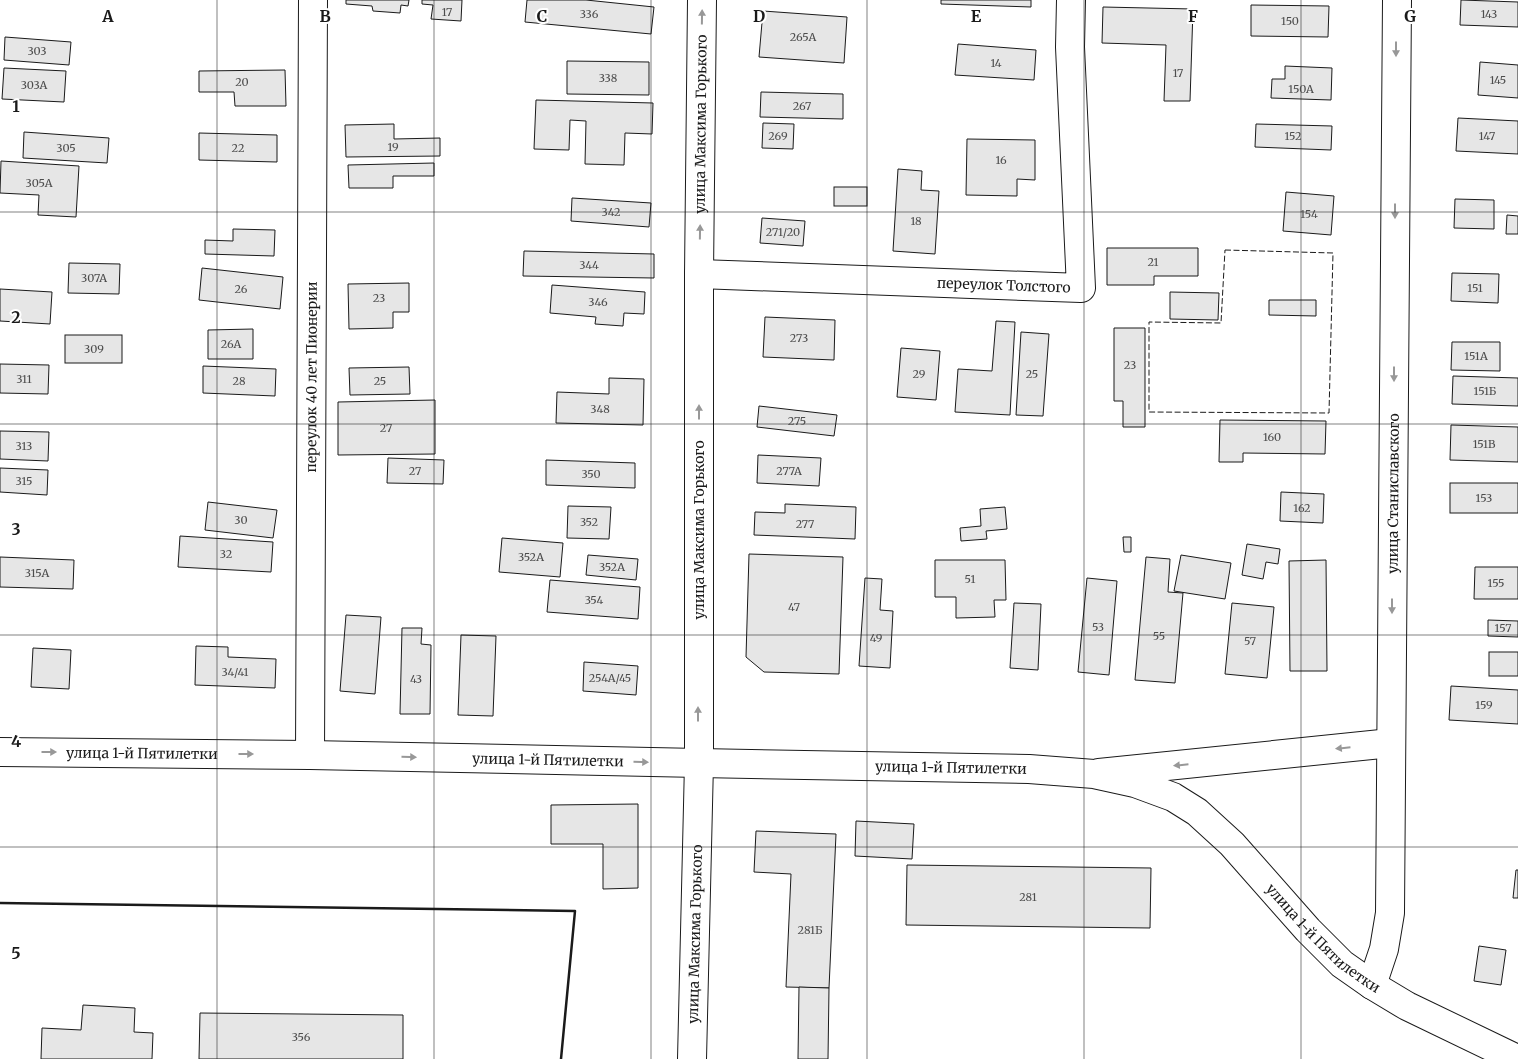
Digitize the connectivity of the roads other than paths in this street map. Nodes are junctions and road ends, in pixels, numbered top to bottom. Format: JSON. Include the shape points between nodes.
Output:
{"nodes":[{"id":1,"x":313,"y":0,"type":"edge"},
{"id":2,"x":702,"y":0,"type":"edge"},
{"id":3,"x":1071,"y":0,"type":"edge"},
{"id":4,"x":1397,"y":0,"type":"edge"},
{"id":5,"x":699,"y":274,"type":"junction"},
{"id":6,"x":1391,"y":743,"type":"junction"},
{"id":7,"x":0,"y":752,"type":"edge"},
{"id":8,"x":310,"y":755,"type":"junction"},
{"id":9,"x":698,"y":763,"type":"junction"},
{"id":10,"x":1094,"y":774,"type":"junction"},
{"id":11,"x":1372,"y":986,"type":"junction"},
{"id":12,"x":692,"y":1059,"type":"edge"},
{"id":13,"x":1517,"y":1059,"type":"edge"}],
"edges":[{"from":1,"to":8,"type":"street","name":"переулок 40 лет Пионерии"},
{"from":5,"to":2,"type":"street","name":"улица Максима Горького","one_way":true},
{"from":3,"to":5,"type":"street","name":"переулок Толстого","via":[[1070,47],[1081,288]]},
{"from":4,"to":6,"type":"street","name":"улица Станиславского","one_way":true},
{"from":9,"to":5,"type":"street","name":"улица Максима Горького","one_way":true},
{"from":6,"to":10,"type":"street","name":"улица 1-й Пятилетки","one_way":true},
{"from":6,"to":11,"type":"street","name":"улица Станиславского","via":[[1390,913],[1384,949]]},
{"from":7,"to":8,"type":"street","name":"улица 1-й Пятилетки","one_way":true},
{"from":8,"to":9,"type":"street","name":"улица 1-й Пятилетки","one_way":true},
{"from":9,"to":10,"type":"street","name":"улица 1-й Пятилетки","via":[[1029,769]]},
{"from":9,"to":12,"type":"street","name":"улица Максима Горького"},
{"from":10,"to":11,"type":"street","name":"улица 1-й Пятилетки","via":[[1143,785],[1173,797],[1197,812],[1232,844],[1342,964]]},
{"from":11,"to":13,"type":"street","name":"улица 1-й Пятилетки"}]}
